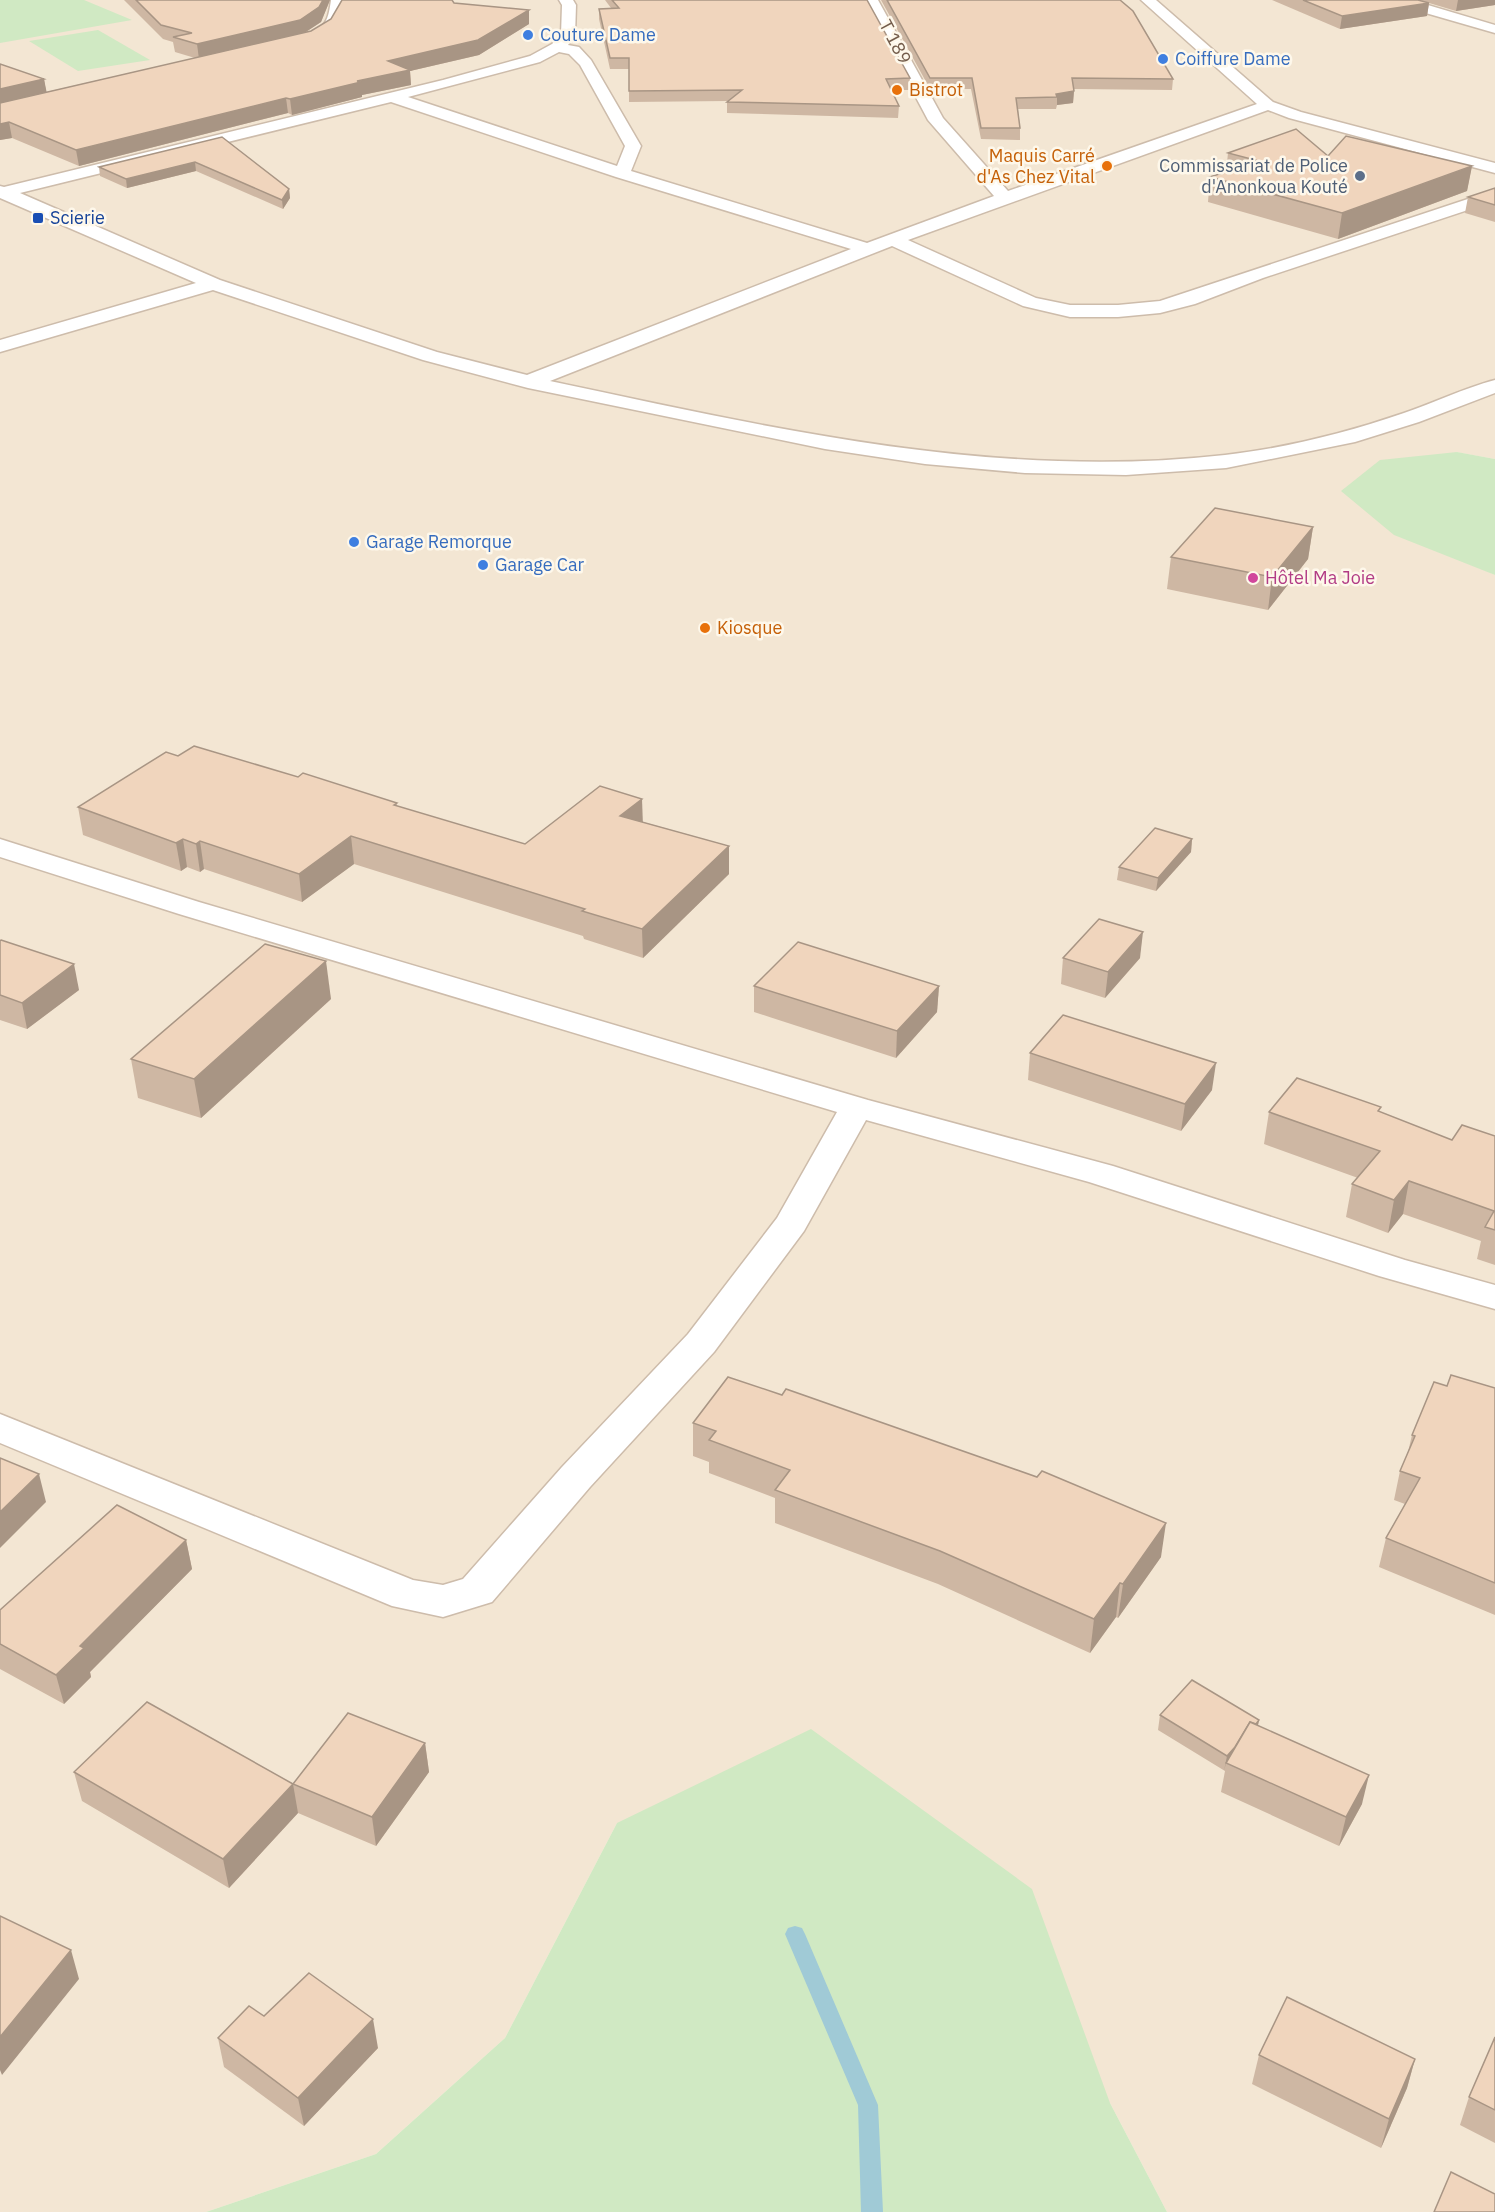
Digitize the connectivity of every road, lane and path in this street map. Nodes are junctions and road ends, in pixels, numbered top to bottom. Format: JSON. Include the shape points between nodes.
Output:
{"nodes":[{"id":1,"x":338,"y":0,"type":"edge"},
{"id":2,"x":566,"y":0,"type":"edge"},
{"id":3,"x":871,"y":0,"type":"edge"},
{"id":4,"x":1148,"y":0,"type":"edge"},
{"id":5,"x":1396,"y":0,"type":"edge"},
{"id":6,"x":1495,"y":29,"type":"edge"},
{"id":7,"x":297,"y":43,"type":"edge"},
{"id":8,"x":557,"y":47,"type":"junction"},
{"id":9,"x":392,"y":97,"type":"junction"},
{"id":10,"x":1268,"y":105,"type":"junction"},
{"id":11,"x":1495,"y":168,"type":"edge"},
{"id":12,"x":622,"y":173,"type":"junction"},
{"id":13,"x":1,"y":192,"type":"edge"},
{"id":14,"x":1495,"y":195,"type":"edge"},
{"id":15,"x":1005,"y":198,"type":"junction"},
{"id":16,"x":893,"y":240,"type":"junction"},
{"id":17,"x":868,"y":249,"type":"junction"},
{"id":18,"x":213,"y":284,"type":"junction"},
{"id":19,"x":0,"y":346,"type":"edge"},
{"id":20,"x":528,"y":382,"type":"junction"},
{"id":21,"x":1495,"y":387,"type":"edge"},
{"id":22,"x":0,"y":848,"type":"edge"},
{"id":23,"x":856,"y":1107,"type":"junction"},
{"id":24,"x":1495,"y":1297,"type":"edge"},
{"id":25,"x":0,"y":1428,"type":"edge"}],
"edges":[{"from":1,"to":7,"type":"street","via":[[334,23],[328,31]]},
{"from":2,"to":8,"type":"street","via":[[568,36]]},
{"from":3,"to":15,"type":"street","name":"T 189","via":[[936,120]]},
{"from":4,"to":10,"type":"street"},
{"from":5,"to":6,"type":"street"},
{"from":8,"to":9,"type":"street","via":[[535,59]]},
{"from":8,"to":12,"type":"street","via":[[574,50],[586,63],[633,146]]},
{"from":9,"to":12,"type":"street"},
{"from":9,"to":13,"type":"street"},
{"from":10,"to":11,"type":"street"},
{"from":10,"to":15,"type":"street"},
{"from":12,"to":17,"type":"street"},
{"from":13,"to":18,"type":"street"},
{"from":14,"to":16,"type":"street","via":[[1188,300],[1118,311],[1070,311],[1030,302]]},
{"from":15,"to":16,"type":"street"},
{"from":16,"to":17,"type":"street"},
{"from":17,"to":20,"type":"street"},
{"from":18,"to":19,"type":"street"},
{"from":18,"to":20,"type":"street","via":[[430,356]]},
{"from":20,"to":21,"type":"street","via":[[801,440],[943,461],[1086,469],[1187,464],[1324,444],[1397,424]]},
{"from":22,"to":23,"type":"street"},
{"from":23,"to":24,"type":"street","via":[[1101,1174],[1392,1268]]},
{"from":23,"to":25,"type":"street","via":[[792,1223],[701,1343],[477,1591],[442,1601],[408,1595]]}]}
